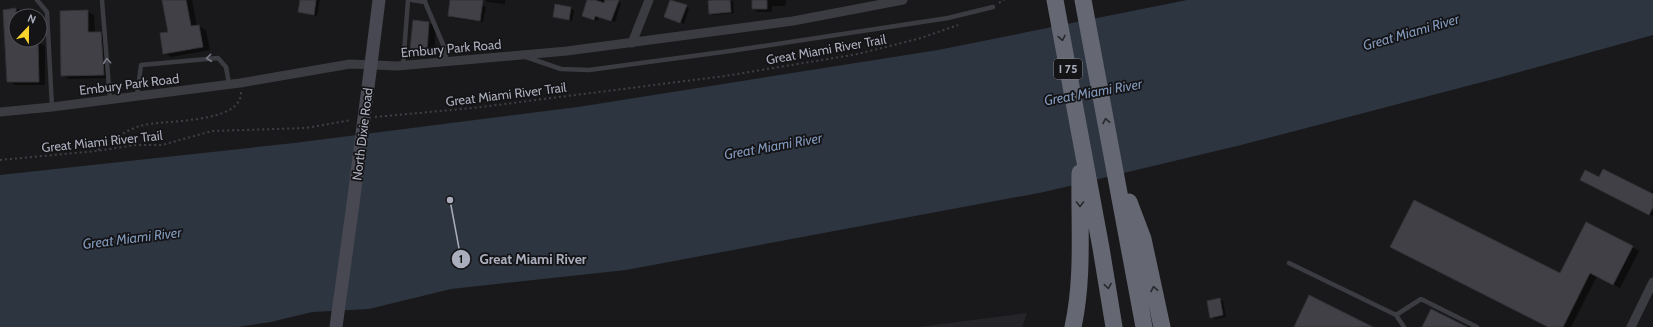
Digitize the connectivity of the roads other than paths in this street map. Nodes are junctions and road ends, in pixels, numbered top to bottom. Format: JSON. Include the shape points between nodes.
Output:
{"nodes":[{"id":1,"x":37,"y":0,"type":"edge"},
{"id":2,"x":102,"y":0,"type":"edge"},
{"id":3,"x":379,"y":0,"type":"edge"},
{"id":4,"x":408,"y":0,"type":"edge"},
{"id":5,"x":412,"y":0,"type":"edge"},
{"id":6,"x":649,"y":0,"type":"edge"},
{"id":7,"x":903,"y":0,"type":"edge"},
{"id":8,"x":1055,"y":0,"type":"edge"},
{"id":9,"x":1083,"y":0,"type":"edge"},
{"id":10,"x":425,"y":1,"type":"edge"},
{"id":11,"x":993,"y":7,"type":"road end"},
{"id":12,"x":632,"y":43,"type":"junction"},
{"id":13,"x":521,"y":55,"type":"junction"},
{"id":14,"x":446,"y":61,"type":"junction"},
{"id":15,"x":371,"y":64,"type":"junction"},
{"id":16,"x":403,"y":66,"type":"junction"},
{"id":17,"x":229,"y":84,"type":"junction"},
{"id":18,"x":137,"y":96,"type":"junction"},
{"id":19,"x":110,"y":100,"type":"junction"},
{"id":20,"x":52,"y":107,"type":"junction"},
{"id":21,"x":0,"y":112,"type":"edge"},
{"id":22,"x":1080,"y":137,"type":"junction"},
{"id":23,"x":1136,"y":241,"type":"junction"},
{"id":24,"x":1289,"y":263,"type":"dead end"},
{"id":25,"x":1653,"y":282,"type":"edge"},
{"id":26,"x":1396,"y":315,"type":"junction"},
{"id":27,"x":336,"y":327,"type":"edge"},
{"id":28,"x":1073,"y":327,"type":"edge"},
{"id":29,"x":1114,"y":327,"type":"edge"},
{"id":30,"x":1144,"y":327,"type":"edge"},
{"id":31,"x":1162,"y":327,"type":"edge"},
{"id":32,"x":1404,"y":327,"type":"edge"},
{"id":33,"x":1477,"y":327,"type":"edge"},
{"id":34,"x":1631,"y":327,"type":"edge"}],
"edges":[{"from":1,"to":20,"type":"lane","via":[[47,12]]},
{"from":19,"to":2,"type":"lane","one_way":true},
{"from":3,"to":15,"type":"main road","name":"North Dixie Road"},
{"from":4,"to":16,"type":"lane"},
{"from":5,"to":10,"type":"lane"},
{"from":6,"to":12,"type":"street"},
{"from":7,"to":12,"type":"street","name":"Embury Park Road","via":[[793,21]]},
{"from":8,"to":22,"type":"highway","number":"I 75","one_way":true},
{"from":23,"to":9,"type":"highway","number":"I 75","one_way":true,"via":[[1114,159]]},
{"from":10,"to":14,"type":"lane","via":[[445,48]]},
{"from":11,"to":13,"type":"lane","via":[[948,18],[589,70],[561,69]]},
{"from":12,"to":13,"type":"street","name":"Embury Park Road"},
{"from":13,"to":14,"type":"street","name":"Embury Park Road"},
{"from":14,"to":16,"type":"street","name":"Embury Park Road"},
{"from":15,"to":16,"type":"street","name":"Embury Park Road"},
{"from":15,"to":17,"type":"street","name":"Embury Park Road","via":[[350,64]]},
{"from":15,"to":27,"type":"main road","name":"North Dixie Road","bridge":true},
{"from":17,"to":18,"type":"street","name":"Embury Park Road"},
{"from":17,"to":18,"type":"lane","one_way":true,"via":[[226,68],[218,58],[141,65]]},
{"from":18,"to":19,"type":"street","name":"Embury Park Road"},
{"from":19,"to":20,"type":"street","name":"Embury Park Road"},
{"from":20,"to":21,"type":"street","name":"Embury Park Road"},
{"from":22,"to":28,"type":"highway","one_way":true,"via":[[1080,261]]},
{"from":22,"to":29,"type":"highway","number":"I 75","one_way":true},
{"from":23,"to":30,"type":"highway"},
{"from":31,"to":23,"type":"highway","one_way":true},
{"from":24,"to":26,"type":"lane"},
{"from":25,"to":34,"type":"street"},
{"from":26,"to":32,"type":"lane"},
{"from":26,"to":33,"type":"lane","via":[[1421,299]]}]}
